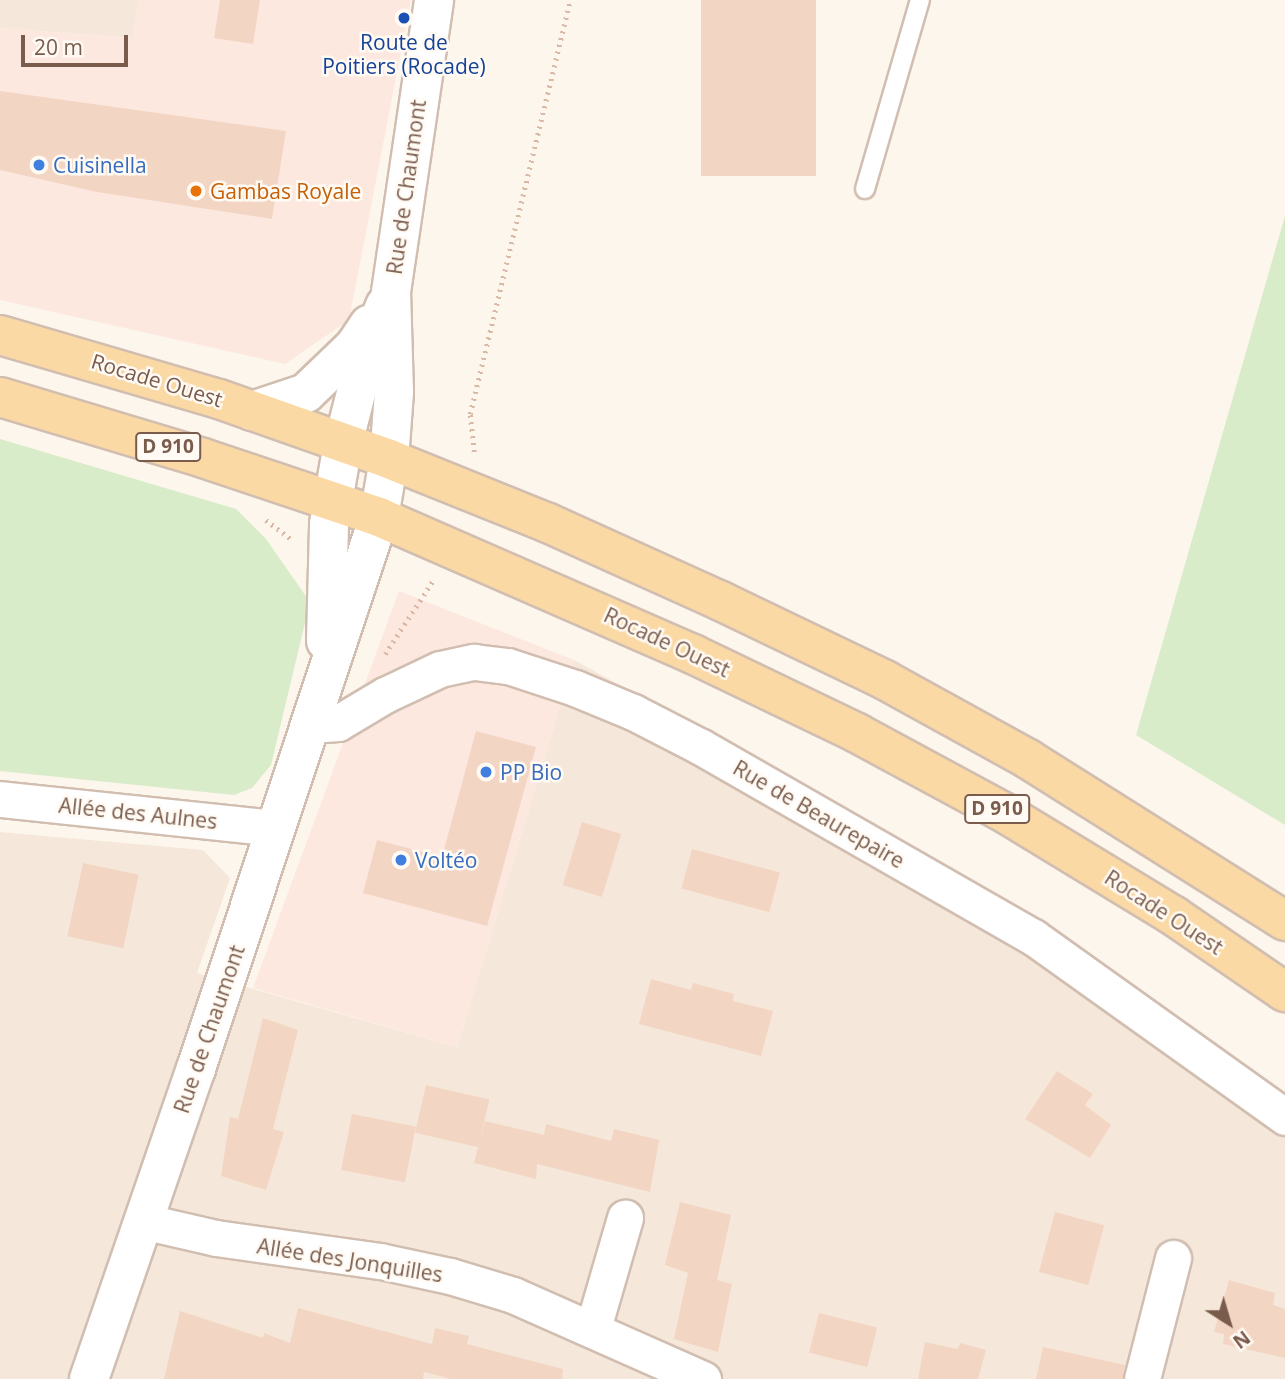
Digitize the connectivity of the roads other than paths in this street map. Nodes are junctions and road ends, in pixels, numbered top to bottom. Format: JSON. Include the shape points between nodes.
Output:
{"nodes":[{"id":1,"x":435,"y":0,"type":"edge"},
{"id":2,"x":920,"y":0,"type":"edge"},
{"id":3,"x":865,"y":189,"type":"dead end"},
{"id":4,"x":391,"y":292,"type":"junction"},
{"id":5,"x":0,"y":335,"type":"edge"},
{"id":6,"x":0,"y":397,"type":"edge"},
{"id":7,"x":252,"y":411,"type":"junction"},
{"id":8,"x":343,"y":444,"type":"junction"},
{"id":9,"x":389,"y":459,"type":"junction"},
{"id":10,"x":334,"y":502,"type":"junction"},
{"id":11,"x":379,"y":517,"type":"junction"},
{"id":12,"x":325,"y":678,"type":"junction"},
{"id":13,"x":312,"y":725,"type":"junction"},
{"id":14,"x":0,"y":799,"type":"edge"},
{"id":15,"x":275,"y":828,"type":"junction"},
{"id":16,"x":1285,"y":921,"type":"edge"},
{"id":17,"x":1285,"y":992,"type":"edge"},
{"id":18,"x":1285,"y":1117,"type":"edge"},
{"id":19,"x":625,"y":1218,"type":"dead end"},
{"id":20,"x":142,"y":1221,"type":"junction"},
{"id":21,"x":1173,"y":1258,"type":"dead end"},
{"id":22,"x":593,"y":1328,"type":"junction"},
{"id":23,"x":89,"y":1379,"type":"edge"},
{"id":24,"x":703,"y":1379,"type":"edge"},
{"id":25,"x":1142,"y":1379,"type":"edge"}],
"edges":[{"from":1,"to":4,"type":"street","name":"Rue de Chaumont"},
{"from":2,"to":3,"type":"lane"},
{"from":4,"to":7,"type":"street","via":[[354,347],[306,393]]},
{"from":4,"to":8,"type":"street","name":"Rue de Chaumont","via":[[367,351]]},
{"from":4,"to":9,"type":"street","name":"Rue de Chaumont","via":[[394,392]]},
{"from":5,"to":7,"type":"main road","name":"Rocade Ouest","number":"D 910"},
{"from":6,"to":10,"type":"main road","name":"Rocade Ouest","number":"D 910"},
{"from":7,"to":8,"type":"main road","name":"Rocade Ouest","number":"D 910"},
{"from":8,"to":9,"type":"main road","name":"Rocade Ouest","number":"D 910"},
{"from":8,"to":10,"type":"street","name":"Rue de Chaumont"},
{"from":9,"to":11,"type":"street","name":"Rue de Chaumont"},
{"from":9,"to":16,"type":"main road","name":"Rocade Ouest","number":"D 910","via":[[548,523],[885,680],[1028,759]]},
{"from":10,"to":11,"type":"main road","name":"Rocade Ouest","number":"D 910"},
{"from":10,"to":12,"type":"street","name":"Rue de Chaumont","via":[[329,524]]},
{"from":11,"to":12,"type":"street","name":"Rue de Chaumont"},
{"from":11,"to":17,"type":"main road","name":"Rocade Ouest","number":"D 910","via":[[681,648],[857,733],[1003,812],[1174,916]]},
{"from":12,"to":13,"type":"street","name":"Rue de Chaumont"},
{"from":13,"to":15,"type":"street","name":"Rue de Chaumont"},
{"from":13,"to":18,"type":"street","name":"Rue de Beaurepaire","via":[[338,723],[440,669],[474,662],[508,666],[575,688],[701,747],[1033,937]]},
{"from":14,"to":15,"type":"street","name":"Allée des Aulnes"},
{"from":15,"to":20,"type":"street","name":"Rue de Chaumont"},
{"from":19,"to":22,"type":"street"},
{"from":20,"to":22,"type":"street","name":"Allée des Jonquilles","via":[[216,1238],[380,1261],[450,1276],[513,1295]]},
{"from":20,"to":23,"type":"street","name":"Rue de Chaumont"},
{"from":21,"to":25,"type":"street"},
{"from":22,"to":24,"type":"street","name":"Allée des Jonquilles"}]}
